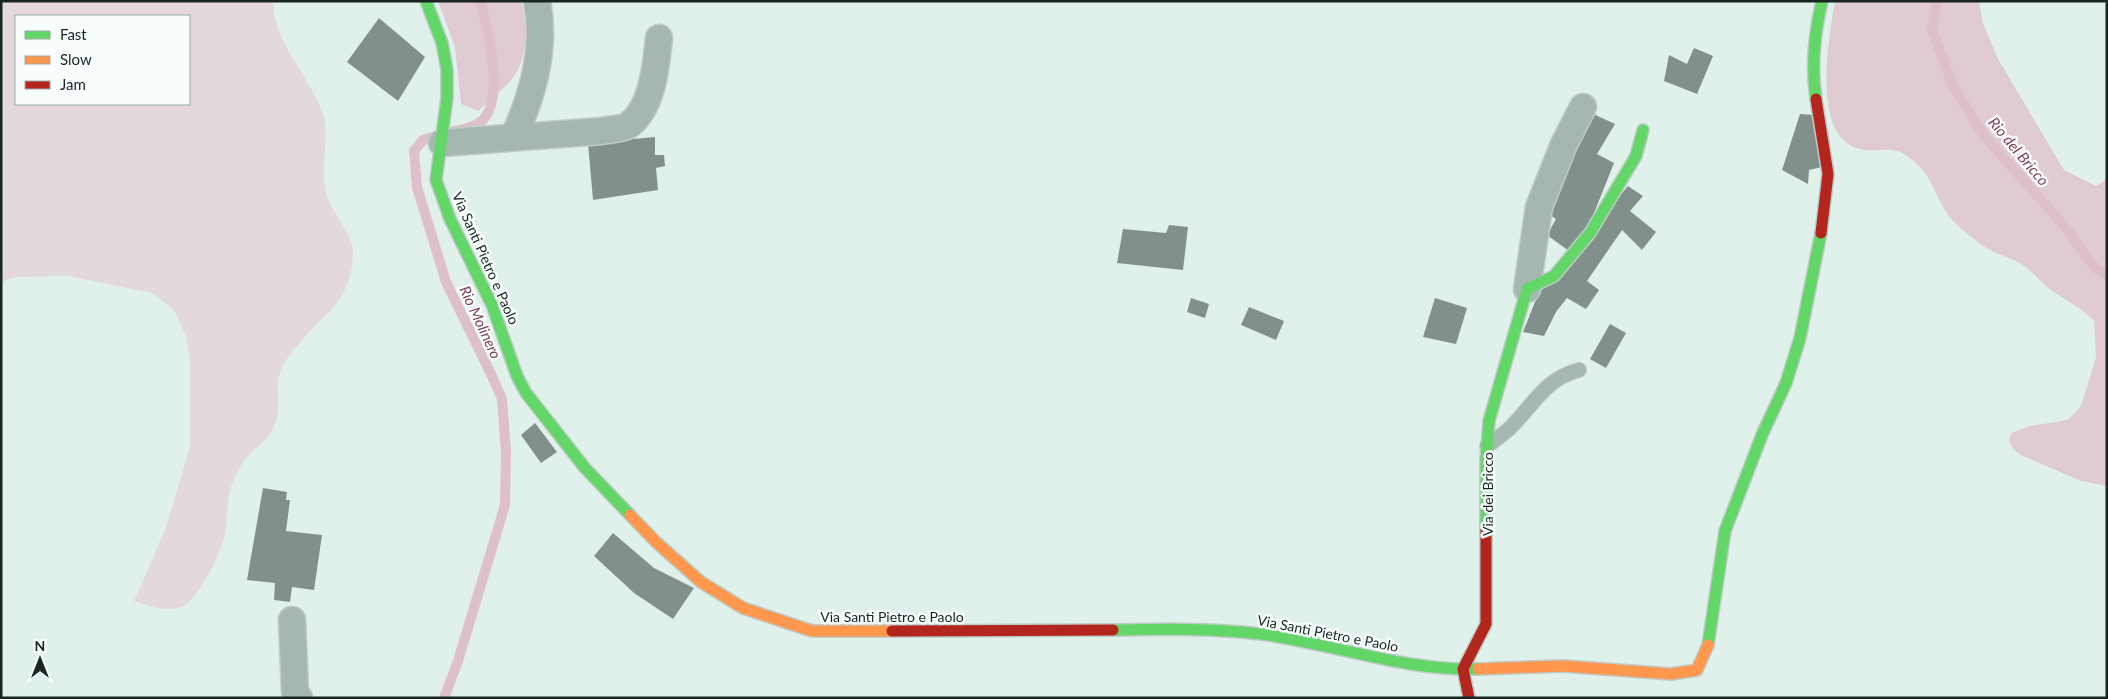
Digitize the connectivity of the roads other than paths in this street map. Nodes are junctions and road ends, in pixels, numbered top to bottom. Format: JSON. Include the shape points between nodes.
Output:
{"nodes":[{"id":1,"x":426,"y":1,"type":"edge"},
{"id":2,"x":537,"y":1,"type":"edge"},
{"id":3,"x":1822,"y":1,"type":"edge"},
{"id":4,"x":659,"y":38,"type":"dead end"},
{"id":5,"x":1583,"y":107,"type":"dead end"},
{"id":6,"x":1643,"y":130,"type":"dead end"},
{"id":7,"x":443,"y":132,"type":"junction"},
{"id":8,"x":514,"y":136,"type":"junction"},
{"id":9,"x":1527,"y":289,"type":"junction"},
{"id":10,"x":1579,"y":370,"type":"dead end"},
{"id":11,"x":1487,"y":447,"type":"junction"},
{"id":12,"x":292,"y":620,"type":"dead end"},
{"id":13,"x":1463,"y":669,"type":"junction"},
{"id":14,"x":298,"y":698,"type":"edge"},
{"id":15,"x":1469,"y":698,"type":"edge"}],
"edges":[{"from":1,"to":7,"type":"street","name":"Via Santi Pietro e Paolo","via":[[442,44],[447,70]]},
{"from":2,"to":8,"type":"street","via":[[539,60],[528,102]]},
{"from":3,"to":13,"type":"street","name":"Via Santi Pietro e Paolo","via":[[1814,86],[1828,174],[1823,225],[1800,338],[1786,384],[1762,435],[1725,531],[1708,644],[1697,670],[1672,674],[1564,666]]},
{"from":4,"to":8,"type":"street","via":[[647,97],[639,114],[628,126],[602,131]]},
{"from":5,"to":9,"type":"street","name":"Via dei Bricco","via":[[1539,207]]},
{"from":6,"to":9,"type":"street","via":[[1636,156],[1590,233],[1554,276]]},
{"from":7,"to":8,"type":"street"},
{"from":7,"to":13,"type":"street","name":"Via Santi Pietro e Paolo","via":[[436,180],[450,219],[492,305],[526,393],[585,468],[656,542],[701,582],[743,608],[812,631],[1072,632],[1182,628],[1262,634],[1409,665]]},
{"from":9,"to":11,"type":"street","name":"Via dei Bricco","via":[[1488,421]]},
{"from":10,"to":11,"type":"lane","via":[[1564,374],[1552,383],[1509,429]]},
{"from":11,"to":13,"type":"street","name":"Via dei Bricco","via":[[1486,624]]},
{"from":12,"to":14,"type":"street","via":[[295,692]]},
{"from":13,"to":15,"type":"street"}]}
